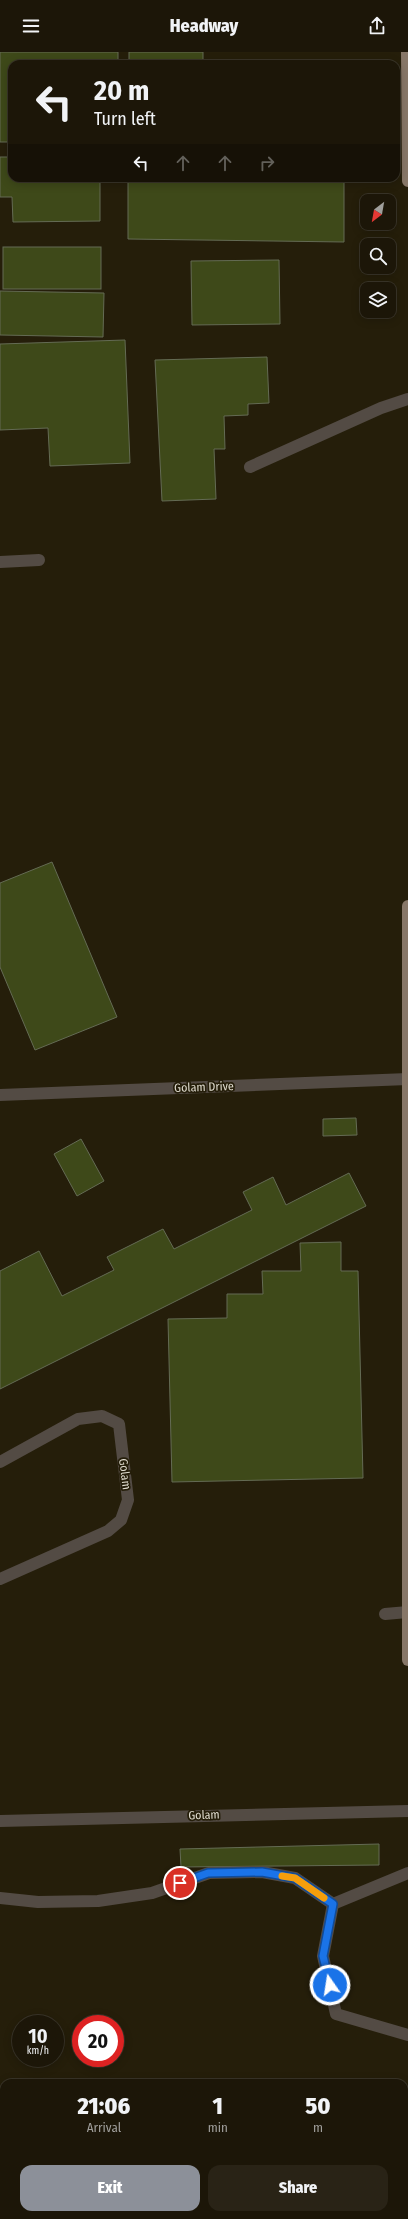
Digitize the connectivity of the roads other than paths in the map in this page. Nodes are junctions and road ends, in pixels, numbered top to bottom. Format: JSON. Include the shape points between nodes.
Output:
{"nodes":[{"id":1,"x":407,"y":52,"type":"edge"},
{"id":2,"x":408,"y":181,"type":"edge"},
{"id":3,"x":408,"y":399,"type":"edge"},
{"id":4,"x":250,"y":467,"type":"dead end"},
{"id":5,"x":39,"y":560,"type":"dead end"},
{"id":6,"x":0,"y":562,"type":"edge"},
{"id":7,"x":408,"y":906,"type":"edge"},
{"id":8,"x":408,"y":1078,"type":"edge"},
{"id":9,"x":0,"y":1095,"type":"edge"},
{"id":10,"x":0,"y":1462,"type":"edge"},
{"id":11,"x":0,"y":1579,"type":"edge"},
{"id":12,"x":408,"y":1612,"type":"edge"},
{"id":13,"x":385,"y":1614,"type":"dead end"},
{"id":14,"x":408,"y":1660,"type":"edge"},
{"id":15,"x":408,"y":1811,"type":"edge"},
{"id":16,"x":0,"y":1822,"type":"edge"},
{"id":17,"x":408,"y":1872,"type":"edge"},
{"id":18,"x":0,"y":1898,"type":"edge"},
{"id":19,"x":333,"y":1904,"type":"junction"},
{"id":20,"x":408,"y":2034,"type":"edge"}],
"edges":[{"from":1,"to":2,"type":"main road"},
{"from":3,"to":4,"type":"street","via":[[381,408]]},
{"from":5,"to":6,"type":"street"},
{"from":7,"to":8,"type":"main road"},
{"from":8,"to":9,"type":"street","name":"Golam Drive"},
{"from":8,"to":12,"type":"main road"},
{"from":10,"to":11,"type":"street","name":"Golam","via":[[78,1419],[102,1416],[119,1424],[128,1500],[121,1520],[108,1531]]},
{"from":12,"to":13,"type":"street"},
{"from":12,"to":14,"type":"main road"},
{"from":15,"to":16,"type":"street","name":"Golam"},
{"from":17,"to":19,"type":"street"},
{"from":18,"to":19,"type":"street","via":[[38,1902],[98,1901],[152,1893],[208,1873],[262,1872],[295,1878]]},
{"from":19,"to":20,"type":"street","via":[[323,1956],[336,2014]]}]}
